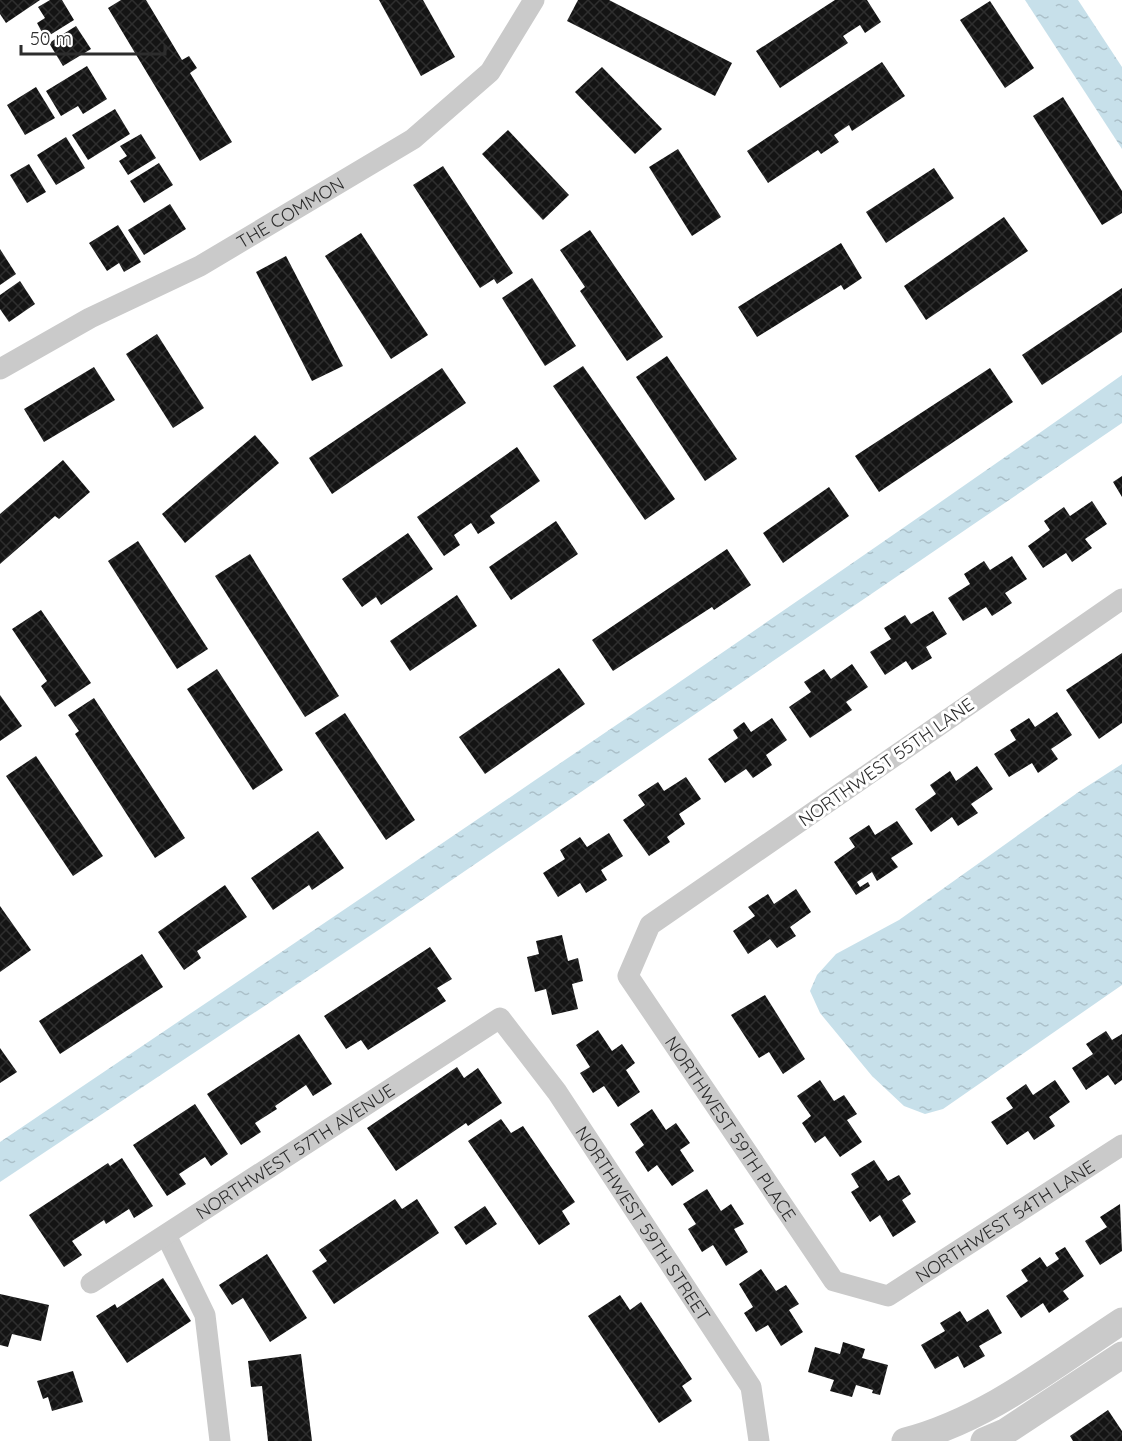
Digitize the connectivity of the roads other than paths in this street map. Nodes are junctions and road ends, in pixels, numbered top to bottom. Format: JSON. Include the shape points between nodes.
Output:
{"nodes":[{"id":1,"x":534,"y":0,"type":"edge"},
{"id":2,"x":0,"y":369,"type":"edge"},
{"id":3,"x":1122,"y":599,"type":"edge"},
{"id":4,"x":650,"y":925,"type":"joint"},
{"id":5,"x":500,"y":1018,"type":"joint"},
{"id":6,"x":1122,"y":1145,"type":"edge"},
{"id":7,"x":166,"y":1235,"type":"junction"},
{"id":8,"x":91,"y":1283,"type":"dead end"},
{"id":9,"x":888,"y":1296,"type":"joint"},
{"id":10,"x":1122,"y":1321,"type":"edge"},
{"id":11,"x":1122,"y":1355,"type":"edge"},
{"id":12,"x":219,"y":1441,"type":"edge"},
{"id":13,"x":759,"y":1441,"type":"edge"},
{"id":14,"x":905,"y":1441,"type":"edge"},
{"id":15,"x":984,"y":1441,"type":"edge"}],
"edges":[{"from":1,"to":2,"type":"street","name":"THE COMMON","via":[[490,72],[413,139],[200,266],[90,318]]},
{"from":3,"to":4,"type":"street","name":"NORTHWEST 55TH LANE"},
{"from":4,"to":9,"type":"street","name":"NORTHWEST 59TH PLACE","via":[[628,976],[834,1281]]},
{"from":5,"to":7,"type":"street","name":"NORTHWEST 57TH AVENUE"},
{"from":5,"to":13,"type":"street","name":"NORTHWEST 59TH STREET","via":[[557,1092],[750,1387]]},
{"from":6,"to":9,"type":"street","name":"NORTHWEST 54TH LANE"},
{"from":7,"to":8,"type":"street","name":"NORTHWEST 57TH AVENUE"},
{"from":7,"to":12,"type":"street","via":[[205,1315]]},
{"from":10,"to":14,"type":"street","via":[[992,1407]]},
{"from":11,"to":15,"type":"street","via":[[1005,1432]]}]}
